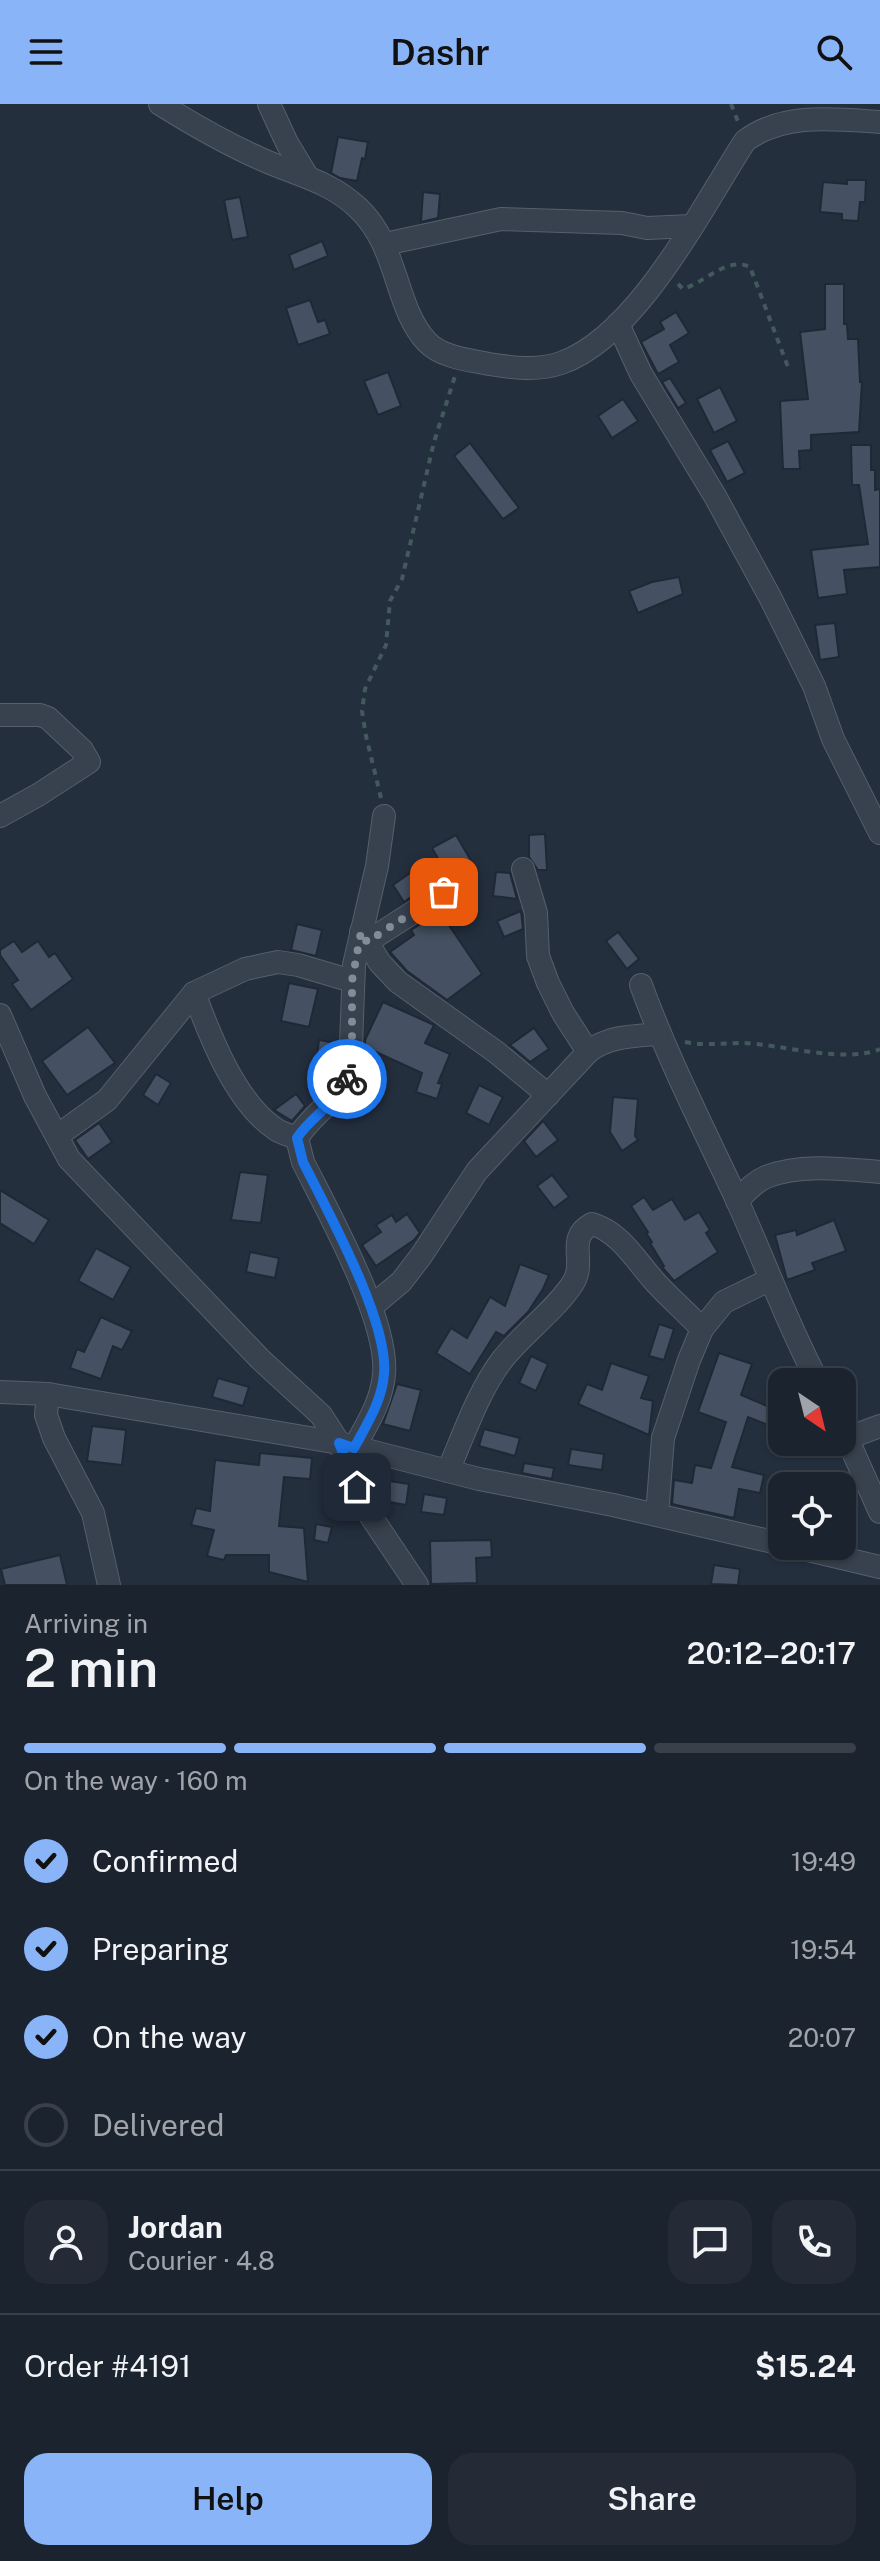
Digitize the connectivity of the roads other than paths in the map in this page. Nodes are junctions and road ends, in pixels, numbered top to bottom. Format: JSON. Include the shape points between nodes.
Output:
{"nodes":[{"id":1,"x":160,"y":104,"type":"edge"},
{"id":2,"x":269,"y":104,"type":"edge"},
{"id":3,"x":880,"y":122,"type":"edge"},
{"id":4,"x":307,"y":176,"type":"junction"},
{"id":5,"x":691,"y":226,"type":"junction"},
{"id":6,"x":385,"y":244,"type":"junction"},
{"id":7,"x":618,"y":324,"type":"junction"},
{"id":8,"x":0,"y":715,"type":"edge"},
{"id":9,"x":0,"y":816,"type":"edge"},
{"id":10,"x":384,"y":816,"type":"road end"},
{"id":11,"x":880,"y":833,"type":"edge"},
{"id":12,"x":523,"y":869,"type":"dead end"},
{"id":13,"x":460,"y":882,"type":"dead end"},
{"id":14,"x":364,"y":937,"type":"junction"},
{"id":15,"x":352,"y":981,"type":"junction"},
{"id":16,"x":641,"y":985,"type":"dead end"},
{"id":17,"x":194,"y":993,"type":"junction"},
{"id":18,"x":0,"y":1015,"type":"edge"},
{"id":19,"x":661,"y":1039,"type":"junction"},
{"id":20,"x":588,"y":1052,"type":"junction"},
{"id":21,"x":8,"y":1059,"type":"edge"},
{"id":22,"x":548,"y":1095,"type":"junction"},
{"id":23,"x":57,"y":1136,"type":"junction"},
{"id":24,"x":297,"y":1138,"type":"junction"},
{"id":25,"x":880,"y":1172,"type":"edge"},
{"id":26,"x":737,"y":1201,"type":"junction"},
{"id":27,"x":769,"y":1280,"type":"junction"},
{"id":28,"x":371,"y":1307,"type":"junction"},
{"id":29,"x":702,"y":1329,"type":"junction"},
{"id":30,"x":810,"y":1368,"type":"edge"},
{"id":31,"x":0,"y":1372,"type":"edge"},
{"id":32,"x":7,"y":1392,"type":"edge"},
{"id":33,"x":48,"y":1394,"type":"junction"},
{"id":34,"x":880,"y":1426,"type":"edge"},
{"id":35,"x":856,"y":1431,"type":"edge"},
{"id":36,"x":347,"y":1445,"type":"junction"},
{"id":37,"x":855,"y":1456,"type":"edge"},
{"id":38,"x":448,"y":1471,"type":"junction"},
{"id":39,"x":880,"y":1512,"type":"edge"},
{"id":40,"x":657,"y":1515,"type":"junction"},
{"id":41,"x":768,"y":1541,"type":"edge"},
{"id":42,"x":850,"y":1560,"type":"edge"},
{"id":43,"x":880,"y":1567,"type":"edge"},
{"id":44,"x":109,"y":1585,"type":"edge"},
{"id":45,"x":417,"y":1585,"type":"edge"}],
"edges":[{"from":1,"to":4,"type":"street","via":[[259,158]]},
{"from":2,"to":4,"type":"street"},
{"from":3,"to":5,"type":"street","via":[[798,120],[756,133],[745,141]]},
{"from":4,"to":6,"type":"street","via":[[346,197]]},
{"from":5,"to":6,"type":"street","via":[[501,219]]},
{"from":5,"to":7,"type":"street"},
{"from":6,"to":7,"type":"street","via":[[406,304],[434,349],[512,368],[551,365],[580,354]]},
{"from":7,"to":11,"type":"street","via":[[641,374],[771,599]]},
{"from":8,"to":9,"type":"street","via":[[48,718],[89,762]]},
{"from":10,"to":14,"type":"street"},
{"from":12,"to":20,"type":"street","via":[[536,913],[538,956]]},
{"from":13,"to":14,"type":"street"},
{"from":14,"to":15,"type":"street"},
{"from":14,"to":22,"type":"street","via":[[398,982]]},
{"from":15,"to":17,"type":"street","via":[[278,962],[245,969]]},
{"from":15,"to":24,"type":"street","via":[[347,1079]]},
{"from":16,"to":19,"type":"street"},
{"from":17,"to":23,"type":"street","via":[[107,1100]]},
{"from":17,"to":24,"type":"street","via":[[218,1054],[252,1107],[276,1131]]},
{"from":18,"to":21,"type":"street"},
{"from":19,"to":20,"type":"street","via":[[615,1038]]},
{"from":19,"to":26,"type":"street"},
{"from":20,"to":22,"type":"street"},
{"from":21,"to":23,"type":"street"},
{"from":22,"to":28,"type":"street","via":[[477,1171],[401,1282]]},
{"from":23,"to":36,"type":"street","via":[[85,1178]]},
{"from":24,"to":28,"type":"street","via":[[303,1162]]},
{"from":25,"to":26,"type":"street","via":[[816,1169],[777,1174],[752,1185]]},
{"from":26,"to":27,"type":"street"},
{"from":27,"to":29,"type":"street","via":[[724,1302]]},
{"from":27,"to":30,"type":"street"},
{"from":28,"to":36,"type":"street","via":[[384,1348],[384,1374],[373,1412]]},
{"from":29,"to":38,"type":"street","via":[[620,1241],[600,1226],[582,1229],[575,1282],[503,1359]]},
{"from":29,"to":40,"type":"street","via":[[663,1438]]},
{"from":31,"to":32,"type":"street"},
{"from":32,"to":33,"type":"street"},
{"from":33,"to":36,"type":"street"},
{"from":33,"to":44,"type":"street","via":[[46,1415],[93,1513]]},
{"from":34,"to":35,"type":"street"},
{"from":36,"to":38,"type":"street"},
{"from":36,"to":45,"type":"street","via":[[366,1509]]},
{"from":37,"to":39,"type":"street"},
{"from":38,"to":40,"type":"street"},
{"from":40,"to":41,"type":"street"},
{"from":42,"to":43,"type":"street"}]}
